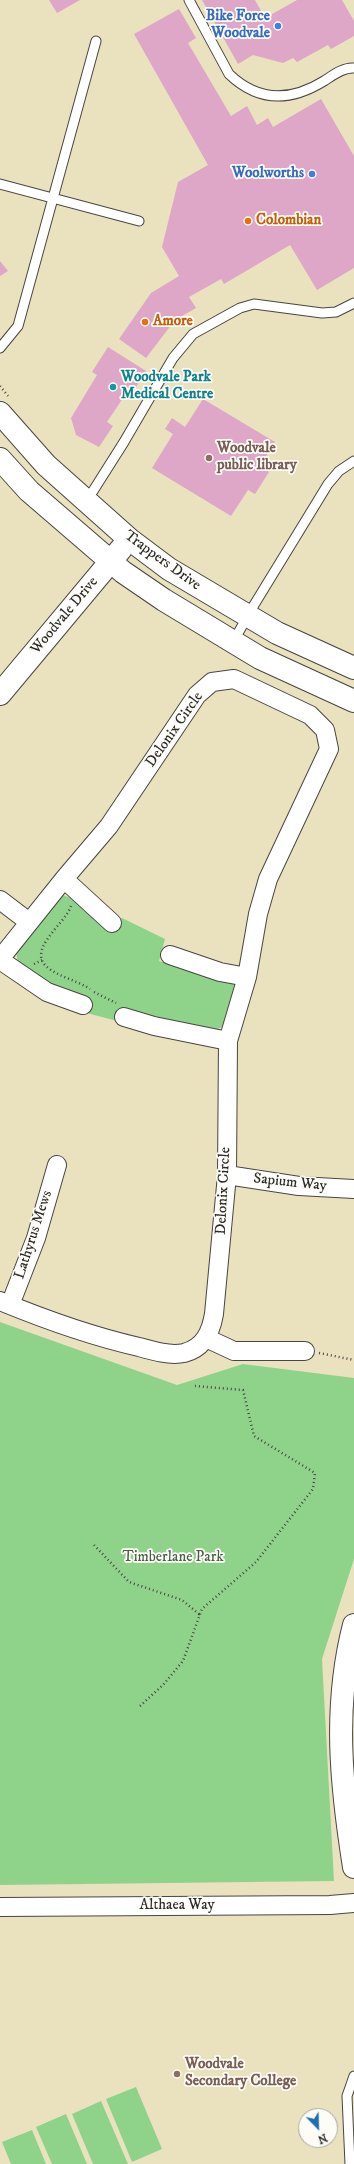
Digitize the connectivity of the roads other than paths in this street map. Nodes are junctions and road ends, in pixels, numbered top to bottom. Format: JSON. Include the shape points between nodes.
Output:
{"nodes":[{"id":1,"x":189,"y":0,"type":"edge"},
{"id":2,"x":96,"y":41,"type":"dead end"},
{"id":3,"x":354,"y":68,"type":"edge"},
{"id":4,"x":0,"y":184,"type":"edge"},
{"id":5,"x":53,"y":197,"type":"junction"},
{"id":6,"x":139,"y":221,"type":"dead end"},
{"id":7,"x":354,"y":303,"type":"edge"},
{"id":8,"x":0,"y":348,"type":"edge"},
{"id":9,"x":6,"y":407,"type":"edge"},
{"id":10,"x":0,"y":459,"type":"edge"},
{"id":11,"x":354,"y":461,"type":"edge"},
{"id":12,"x":85,"y":500,"type":"junction"},
{"id":13,"x":125,"y":535,"type":"junction"},
{"id":14,"x":107,"y":557,"type":"junction"},
{"id":15,"x":248,"y":616,"type":"junction"},
{"id":16,"x":233,"y":642,"type":"junction"},
{"id":17,"x":354,"y":668,"type":"edge"},
{"id":18,"x":0,"y":680,"type":"edge"},
{"id":19,"x":0,"y":694,"type":"edge"},
{"id":20,"x":354,"y":701,"type":"edge"},
{"id":21,"x":70,"y":884,"type":"junction"},
{"id":22,"x":0,"y":900,"type":"edge"},
{"id":23,"x":29,"y":922,"type":"junction"},
{"id":24,"x":112,"y":923,"type":"dead end"},
{"id":25,"x":170,"y":955,"type":"dead end"},
{"id":26,"x":0,"y":959,"type":"edge"},
{"id":27,"x":247,"y":977,"type":"junction"},
{"id":28,"x":83,"y":1004,"type":"dead end"},
{"id":29,"x":123,"y":1011,"type":"road end"},
{"id":30,"x":228,"y":1041,"type":"junction"},
{"id":31,"x":57,"y":1165,"type":"dead end"},
{"id":32,"x":227,"y":1175,"type":"junction"},
{"id":33,"x":354,"y":1189,"type":"edge"},
{"id":34,"x":5,"y":1303,"type":"edge"},
{"id":35,"x":206,"y":1338,"type":"junction"},
{"id":36,"x":305,"y":1351,"type":"road end"},
{"id":37,"x":354,"y":1625,"type":"edge"},
{"id":38,"x":349,"y":1786,"type":"edge"},
{"id":39,"x":354,"y":1867,"type":"edge"},
{"id":40,"x":354,"y":1903,"type":"edge"},
{"id":41,"x":0,"y":1907,"type":"edge"},
{"id":42,"x":354,"y":2076,"type":"edge"},
{"id":43,"x":350,"y":2164,"type":"edge"}],
"edges":[{"from":1,"to":3,"type":"lane","via":[[229,74],[236,81],[252,89],[273,97],[290,96],[308,91],[344,70]]},
{"from":2,"to":5,"type":"lane"},
{"from":4,"to":5,"type":"lane"},
{"from":5,"to":6,"type":"lane"},
{"from":5,"to":8,"type":"lane","via":[[18,326]]},
{"from":7,"to":12,"type":"lane","via":[[336,312],[322,313],[254,304],[240,308],[193,334],[174,358],[96,487]]},
{"from":9,"to":12,"type":"main road","name":"Trappers Drive","via":[[46,465]]},
{"from":10,"to":14,"type":"main road","name":"Trappers Drive","via":[[29,491]]},
{"from":11,"to":15,"type":"lane","via":[[339,471],[328,484]]},
{"from":12,"to":13,"type":"main road","name":"Trappers Drive"},
{"from":13,"to":14,"type":"main road","name":"Woodvale Drive"},
{"from":13,"to":15,"type":"main road","name":"Trappers Drive","via":[[169,569]]},
{"from":14,"to":16,"type":"main road","name":"Trappers Drive","via":[[123,572],[158,596]]},
{"from":14,"to":18,"type":"main road","name":"Woodvale Drive"},
{"from":14,"to":19,"type":"main road","name":"Woodvale Drive"},
{"from":15,"to":16,"type":"lane"},
{"from":15,"to":17,"type":"main road","name":"Trappers Drive","via":[[277,633]]},
{"from":16,"to":20,"type":"main road","name":"Trappers Drive","via":[[260,658]]},
{"from":21,"to":23,"type":"street","name":"Delonix Circle"},
{"from":21,"to":24,"type":"street"},
{"from":21,"to":27,"type":"street","name":"Delonix Circle","via":[[197,695],[212,682],[234,679],[310,715],[325,730],[329,749],[268,879],[258,914]]},
{"from":22,"to":23,"type":"street"},
{"from":23,"to":26,"type":"street","name":"Delonix Circle"},
{"from":25,"to":27,"type":"street","via":[[220,972]]},
{"from":26,"to":28,"type":"street","name":"Delonix Circle","via":[[47,992]]},
{"from":27,"to":30,"type":"street","name":"Delonix Circle"},
{"from":29,"to":30,"type":"street","via":[[154,1026]]},
{"from":30,"to":32,"type":"street","name":"Delonix Circle"},
{"from":31,"to":34,"type":"street","name":"Lathyrus Mews","via":[[36,1238]]},
{"from":32,"to":33,"type":"street","name":"Sapium Way","via":[[299,1186]]},
{"from":32,"to":35,"type":"street","name":"Delonix Circle","via":[[214,1314]]},
{"from":34,"to":35,"type":"street","name":"Delonix Circle","via":[[88,1335],[159,1352],[184,1353],[193,1350]]},
{"from":35,"to":36,"type":"street","via":[[234,1351]]},
{"from":37,"to":38,"type":"main road","via":[[342,1682],[340,1728]]},
{"from":38,"to":39,"type":"main road"},
{"from":40,"to":41,"type":"street","name":"Althaea Way"},
{"from":42,"to":43,"type":"lane","via":[[347,2096]]}]}
